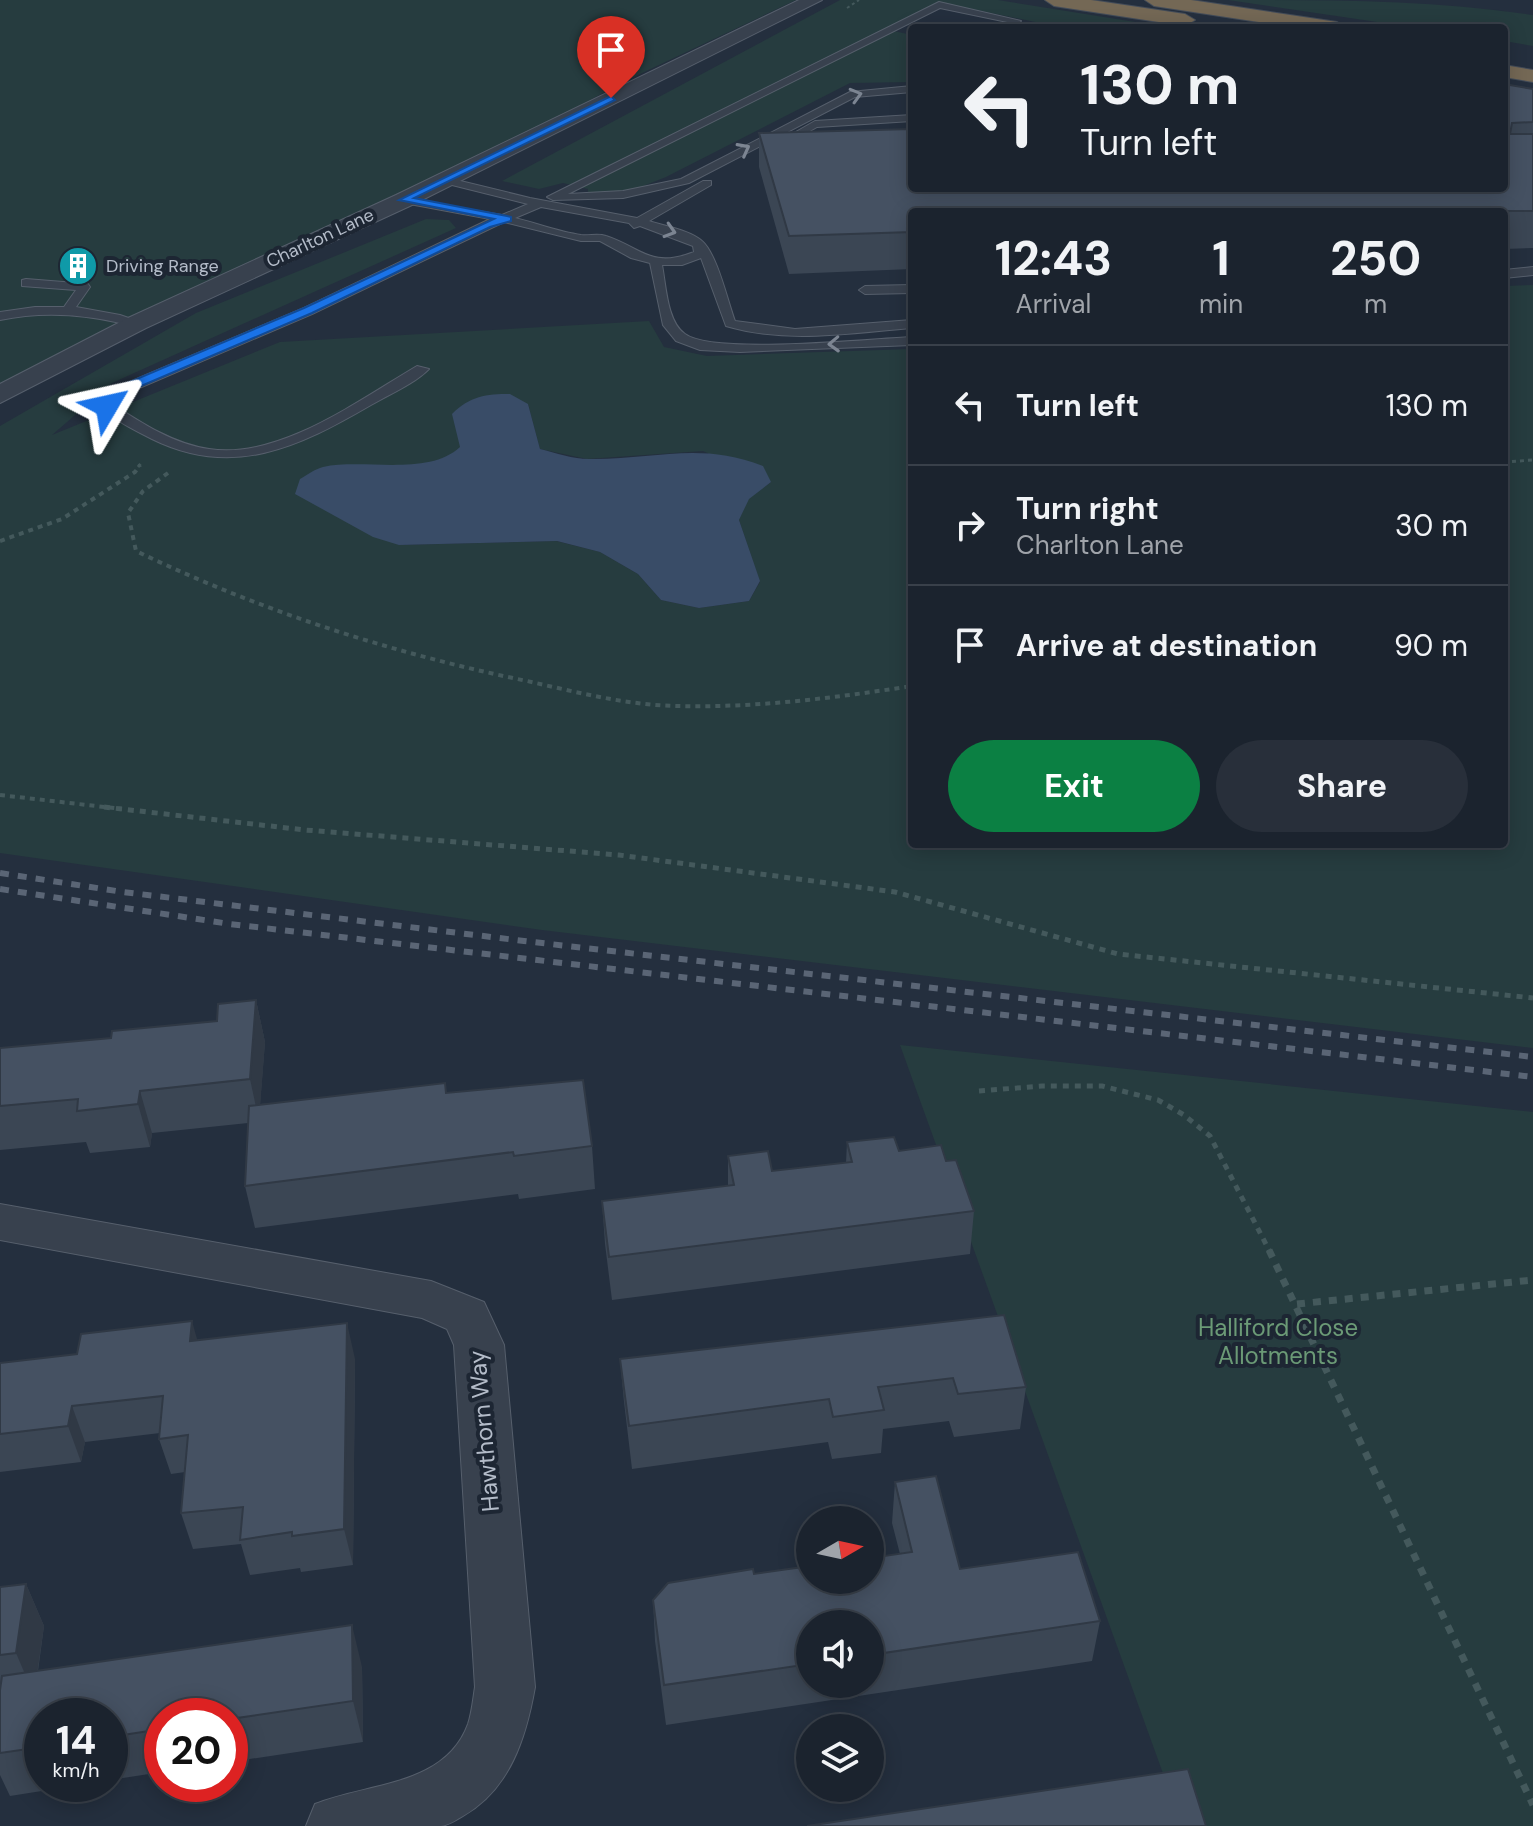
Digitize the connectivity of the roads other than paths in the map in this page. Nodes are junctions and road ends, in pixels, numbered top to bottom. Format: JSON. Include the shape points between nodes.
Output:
{"nodes":[{"id":1,"x":813,"y":0,"type":"edge"},
{"id":2,"x":1054,"y":0,"type":"edge"},
{"id":3,"x":1154,"y":0,"type":"edge"},
{"id":4,"x":1017,"y":21,"type":"dead end"},
{"id":5,"x":1209,"y":24,"type":"edge"},
{"id":6,"x":1311,"y":24,"type":"edge"},
{"id":7,"x":1508,"y":56,"type":"edge"},
{"id":8,"x":1533,"y":59,"type":"edge"},
{"id":9,"x":1508,"y":72,"type":"edge"},
{"id":10,"x":1533,"y":76,"type":"edge"},
{"id":11,"x":908,"y":89,"type":"edge"},
{"id":12,"x":908,"y":118,"type":"edge"},
{"id":13,"x":444,"y":180,"type":"junction"},
{"id":14,"x":508,"y":196,"type":"junction"},
{"id":15,"x":553,"y":197,"type":"junction"},
{"id":16,"x":404,"y":200,"type":"junction"},
{"id":17,"x":539,"y":204,"type":"junction"},
{"id":18,"x":507,"y":219,"type":"junction"},
{"id":19,"x":639,"y":221,"type":"junction"},
{"id":20,"x":602,"y":238,"type":"junction"},
{"id":21,"x":700,"y":250,"type":"junction"},
{"id":22,"x":655,"y":261,"type":"junction"},
{"id":23,"x":1533,"y":271,"type":"edge"},
{"id":24,"x":1508,"y":274,"type":"edge"},
{"id":25,"x":1533,"y":280,"type":"edge"},
{"id":26,"x":1508,"y":281,"type":"edge"},
{"id":27,"x":26,"y":283,"type":"dead end"},
{"id":28,"x":908,"y":289,"type":"edge"},
{"id":29,"x":865,"y":290,"type":"dead end"},
{"id":30,"x":68,"y":310,"type":"junction"},
{"id":31,"x":0,"y":316,"type":"edge"},
{"id":32,"x":137,"y":323,"type":"junction"},
{"id":33,"x":908,"y":324,"type":"edge"},
{"id":34,"x":908,"y":341,"type":"edge"},
{"id":35,"x":422,"y":369,"type":"dead end"},
{"id":36,"x":0,"y":395,"type":"edge"},
{"id":37,"x":0,"y":1222,"type":"edge"},
{"id":38,"x":337,"y":1826,"type":"edge"}],
"edges":[{"from":1,"to":13,"type":"street","name":"Charlton Lane"},
{"from":2,"to":5,"type":"highway"},
{"from":3,"to":6,"type":"highway"},
{"from":4,"to":15,"type":"lane","via":[[939,5]]},
{"from":7,"to":8,"type":"highway"},
{"from":9,"to":10,"type":"highway"},
{"from":15,"to":11,"type":"lane","one_way":true,"via":[[605,198],[685,181],[853,94]]},
{"from":12,"to":19,"type":"lane","via":[[815,124]]},
{"from":13,"to":14,"type":"lane"},
{"from":13,"to":16,"type":"street","name":"Charlton Lane"},
{"from":14,"to":15,"type":"lane"},
{"from":14,"to":17,"type":"lane"},
{"from":16,"to":18,"type":"lane"},
{"from":16,"to":32,"type":"street","name":"Charlton Lane"},
{"from":17,"to":18,"type":"lane"},
{"from":17,"to":19,"type":"lane"},
{"from":18,"to":20,"type":"lane","via":[[581,238]]},
{"from":18,"to":35,"type":"lane","via":[[109,398],[107,406],[160,437],[226,455],[296,439]]},
{"from":19,"to":20,"type":"lane","via":[[619,235]]},
{"from":19,"to":21,"type":"lane","one_way":true,"via":[[679,233],[699,244]]},
{"from":20,"to":22,"type":"lane"},
{"from":21,"to":22,"type":"lane","via":[[682,261]]},
{"from":21,"to":33,"type":"lane","via":[[710,259],[730,323],[750,331]]},
{"from":34,"to":22,"type":"lane","one_way":true,"via":[[705,347],[681,338],[669,325]]},
{"from":23,"to":24,"type":"lane"},
{"from":25,"to":26,"type":"lane"},
{"from":27,"to":30,"type":"lane","via":[[84,287]]},
{"from":28,"to":29,"type":"lane"},
{"from":30,"to":31,"type":"lane"},
{"from":30,"to":32,"type":"lane"},
{"from":32,"to":36,"type":"street","name":"Charlton Lane"},
{"from":37,"to":38,"type":"street","name":"Hawthorn Way","via":[[431,1300],[466,1316],[479,1345],[505,1687],[496,1731],[474,1770],[440,1798],[401,1814]]}]}
